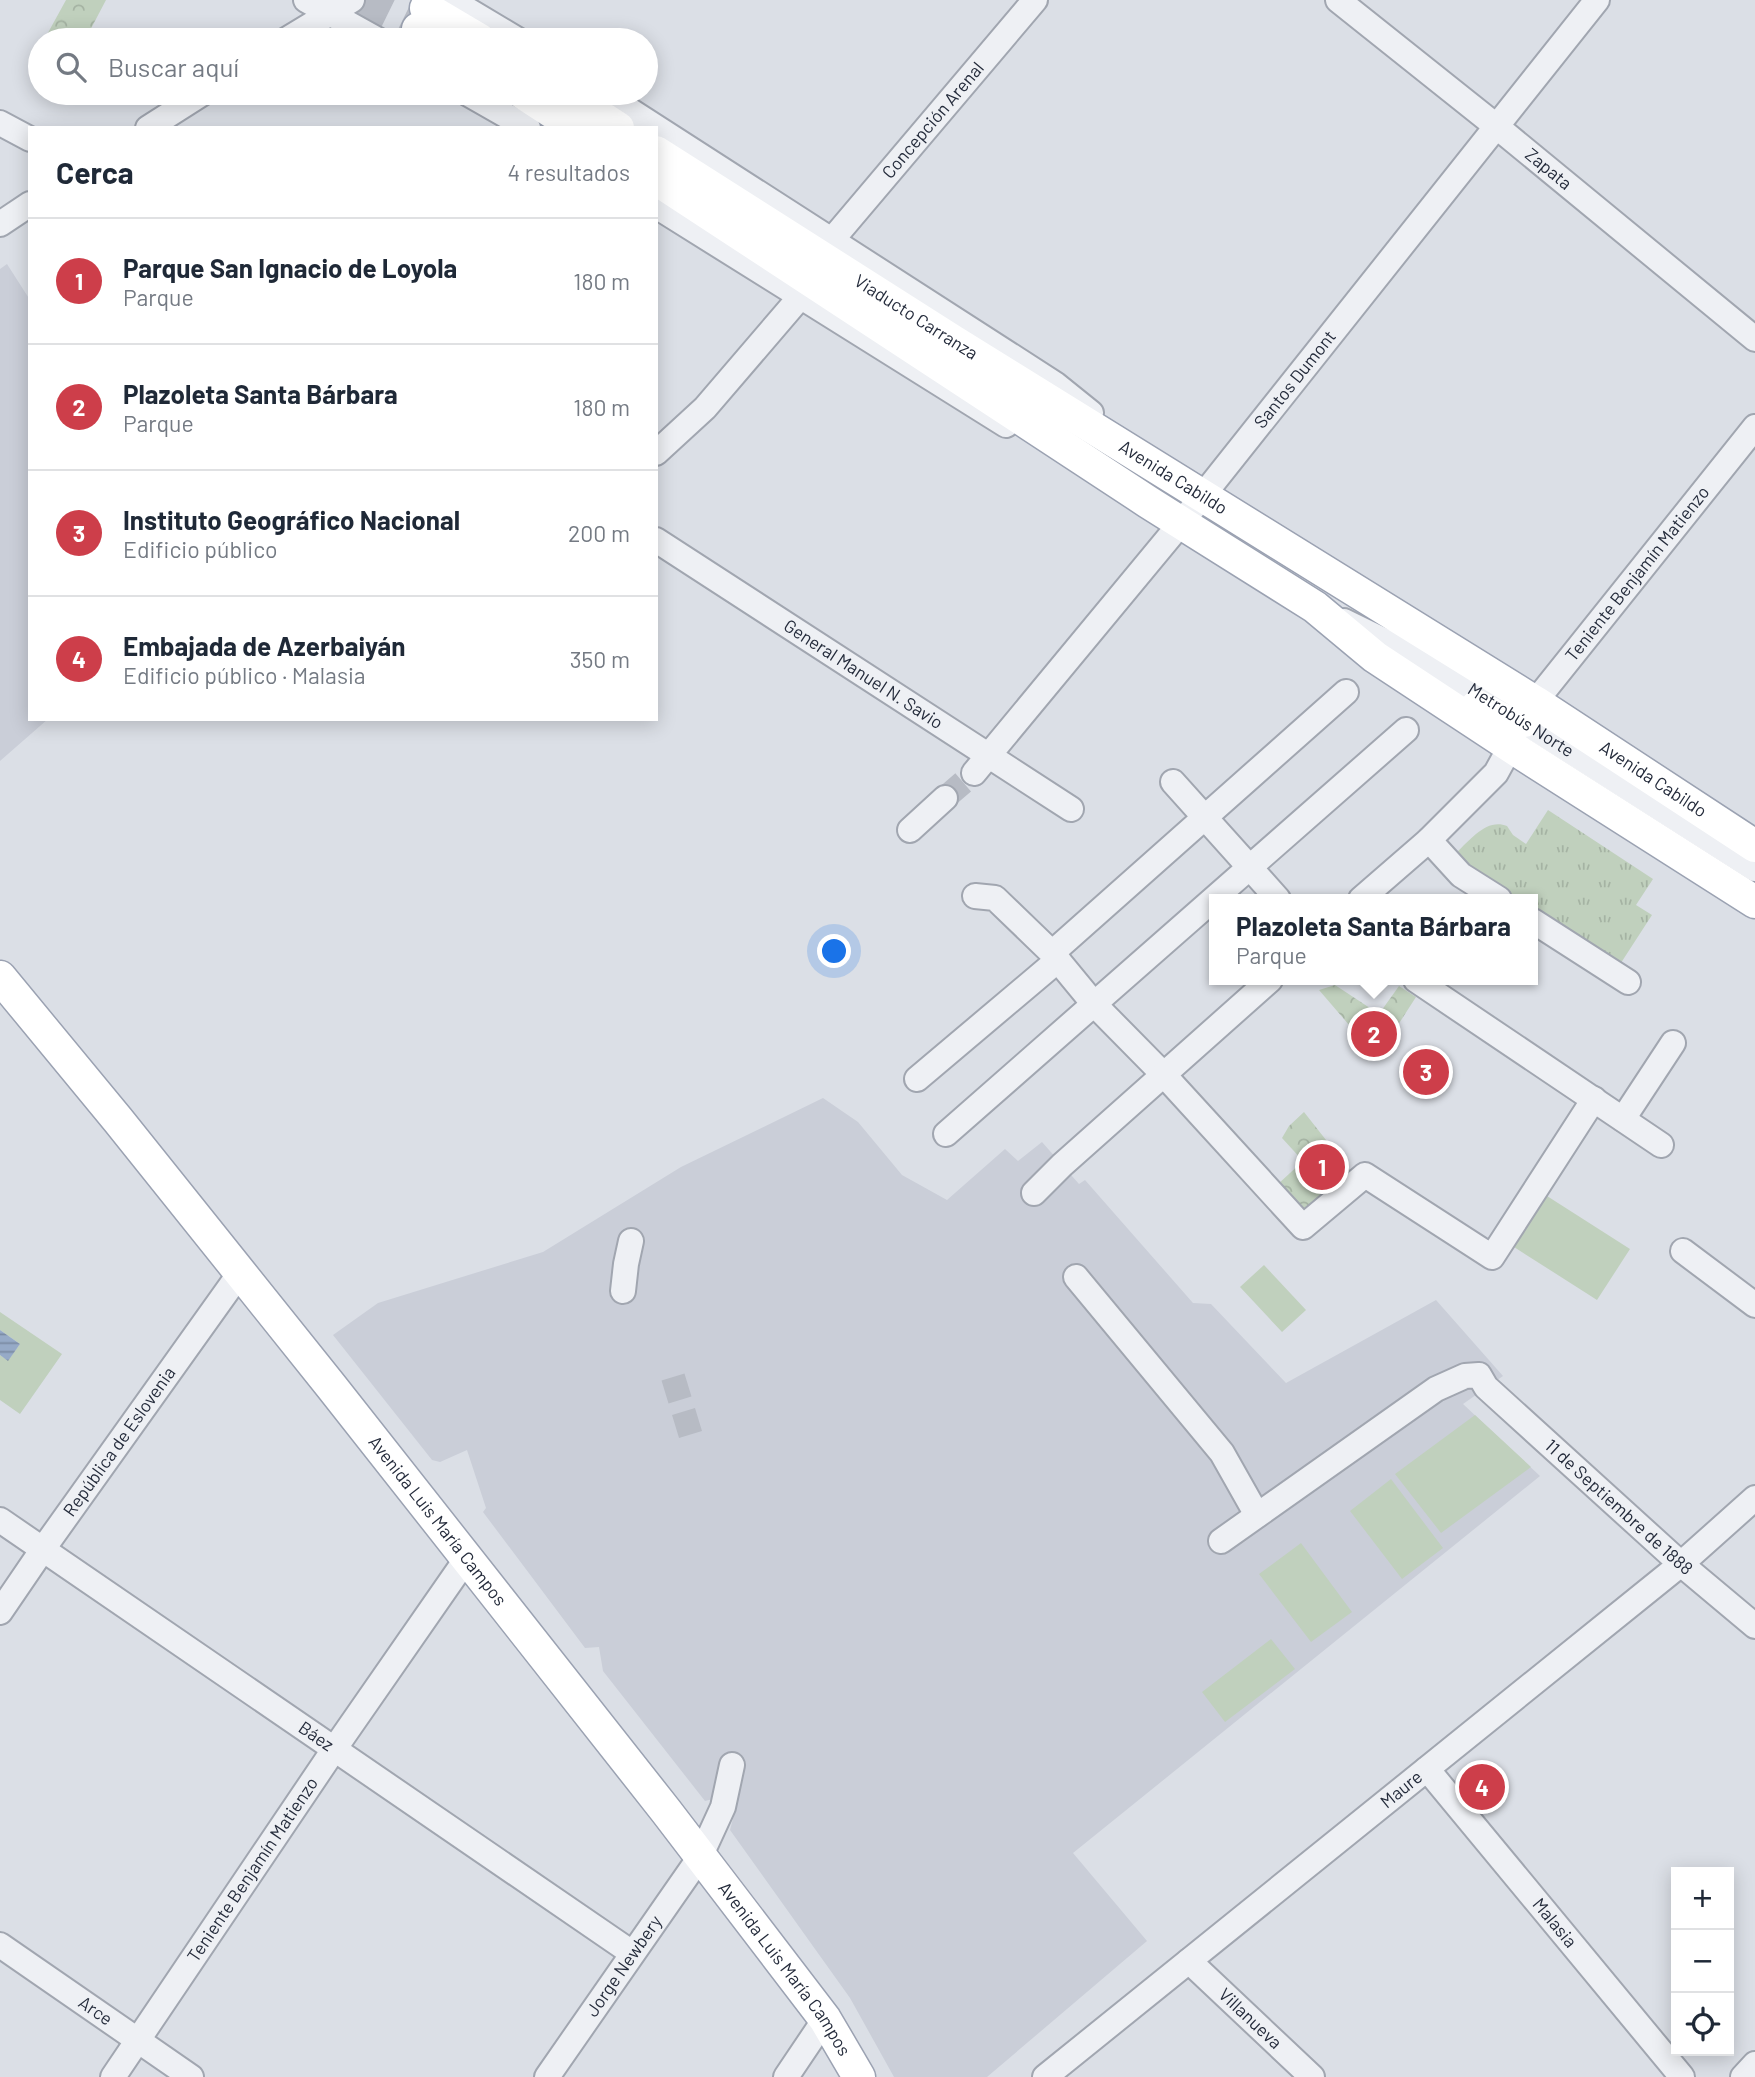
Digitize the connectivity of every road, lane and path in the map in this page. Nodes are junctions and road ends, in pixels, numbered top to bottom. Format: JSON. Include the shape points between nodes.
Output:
{"nodes":[{"id":1,"x":306,"y":0,"type":"edge"},
{"id":2,"x":1035,"y":0,"type":"edge"},
{"id":3,"x":1338,"y":0,"type":"edge"},
{"id":4,"x":1597,"y":0,"type":"edge"},
{"id":5,"x":341,"y":6,"type":"edge"},
{"id":6,"x":433,"y":19,"type":"edge"},
{"id":7,"x":305,"y":28,"type":"edge"},
{"id":8,"x":365,"y":28,"type":"edge"},
{"id":9,"x":453,"y":28,"type":"edge"},
{"id":10,"x":469,"y":28,"type":"edge"},
{"id":11,"x":184,"y":105,"type":"edge"},
{"id":12,"x":493,"y":105,"type":"edge"},
{"id":13,"x":583,"y":105,"type":"edge"},
{"id":14,"x":621,"y":105,"type":"edge"},
{"id":15,"x":519,"y":117,"type":"edge"},
{"id":16,"x":0,"y":123,"type":"edge"},
{"id":17,"x":151,"y":126,"type":"edge"},
{"id":18,"x":567,"y":126,"type":"edge"},
{"id":19,"x":615,"y":126,"type":"edge"},
{"id":20,"x":654,"y":126,"type":"edge"},
{"id":21,"x":1496,"y":126,"type":"junction"},
{"id":22,"x":658,"y":129,"type":"edge"},
{"id":23,"x":28,"y":138,"type":"edge"},
{"id":24,"x":658,"y":153,"type":"edge"},
{"id":25,"x":658,"y":180,"type":"edge"},
{"id":26,"x":28,"y":205,"type":"edge"},
{"id":27,"x":658,"y":207,"type":"edge"},
{"id":28,"x":0,"y":224,"type":"edge"},
{"id":29,"x":831,"y":241,"type":"junction"},
{"id":30,"x":801,"y":296,"type":"junction"},
{"id":31,"x":1755,"y":339,"type":"edge"},
{"id":32,"x":1755,"y":426,"type":"edge"},
{"id":33,"x":658,"y":451,"type":"edge"},
{"id":34,"x":1189,"y":489,"type":"junction"},
{"id":35,"x":1162,"y":511,"type":"junction"},
{"id":36,"x":658,"y":541,"type":"edge"},
{"id":37,"x":1346,"y":692,"type":"dead end"},
{"id":38,"x":1523,"y":723,"type":"junction"},
{"id":39,"x":1406,"y":730,"type":"dead end"},
{"id":40,"x":981,"y":764,"type":"junction"},
{"id":41,"x":1174,"y":782,"type":"dead end"},
{"id":42,"x":945,"y":798,"type":"tunnel mouth"},
{"id":43,"x":1071,"y":809,"type":"dead end"},
{"id":44,"x":1205,"y":817,"type":"junction"},
{"id":45,"x":910,"y":830,"type":"dead end"},
{"id":46,"x":1429,"y":841,"type":"junction"},
{"id":47,"x":1755,"y":846,"type":"edge"},
{"id":48,"x":1250,"y":868,"type":"junction"},
{"id":49,"x":1755,"y":869,"type":"edge"},
{"id":50,"x":1220,"y":894,"type":"edge"},
{"id":51,"x":1273,"y":894,"type":"edge"},
{"id":52,"x":1367,"y":894,"type":"edge"},
{"id":53,"x":1491,"y":894,"type":"edge"},
{"id":54,"x":975,"y":896,"type":"dead end"},
{"id":55,"x":1755,"y":902,"type":"edge"},
{"id":56,"x":1209,"y":904,"type":"edge"},
{"id":57,"x":1538,"y":924,"type":"edge"},
{"id":58,"x":1055,"y":956,"type":"junction"},
{"id":59,"x":1628,"y":982,"type":"dead end"},
{"id":60,"x":2,"y":983,"type":"edge"},
{"id":61,"x":1264,"y":985,"type":"edge"},
{"id":62,"x":1423,"y":985,"type":"edge"},
{"id":63,"x":1094,"y":1004,"type":"junction"},
{"id":64,"x":1673,"y":1043,"type":"dead end"},
{"id":65,"x":1164,"y":1075,"type":"junction"},
{"id":66,"x":917,"y":1079,"type":"dead end"},
{"id":67,"x":1594,"y":1099,"type":"junction"},
{"id":68,"x":1623,"y":1119,"type":"junction"},
{"id":69,"x":946,"y":1134,"type":"dead end"},
{"id":70,"x":1661,"y":1145,"type":"dead end"},
{"id":71,"x":1034,"y":1192,"type":"dead end"},
{"id":72,"x":631,"y":1241,"type":"dead end"},
{"id":73,"x":1684,"y":1251,"type":"dead end"},
{"id":74,"x":240,"y":1273,"type":"junction"},
{"id":75,"x":1076,"y":1277,"type":"dead end"},
{"id":76,"x":622,"y":1291,"type":"dead end"},
{"id":77,"x":1755,"y":1305,"type":"edge"},
{"id":78,"x":1755,"y":1498,"type":"edge"},
{"id":79,"x":1257,"y":1515,"type":"junction"},
{"id":80,"x":0,"y":1520,"type":"edge"},
{"id":81,"x":1221,"y":1541,"type":"dead end"},
{"id":82,"x":43,"y":1549,"type":"junction"},
{"id":83,"x":467,"y":1559,"type":"junction"},
{"id":84,"x":1681,"y":1564,"type":"junction"},
{"id":85,"x":0,"y":1612,"type":"edge"},
{"id":86,"x":1755,"y":1626,"type":"edge"},
{"id":87,"x":335,"y":1748,"type":"junction"},
{"id":88,"x":732,"y":1765,"type":"dead end"},
{"id":89,"x":1427,"y":1769,"type":"junction"},
{"id":90,"x":700,"y":1857,"type":"junction"},
{"id":91,"x":0,"y":1945,"type":"edge"},
{"id":92,"x":632,"y":1953,"type":"junction"},
{"id":93,"x":1189,"y":1961,"type":"junction"},
{"id":94,"x":825,"y":2019,"type":"junction"},
{"id":95,"x":138,"y":2041,"type":"junction"},
{"id":96,"x":1755,"y":2064,"type":"edge"},
{"id":97,"x":113,"y":2077,"type":"edge"},
{"id":98,"x":191,"y":2077,"type":"edge"},
{"id":99,"x":547,"y":2077,"type":"edge"},
{"id":100,"x":786,"y":2077,"type":"edge"},
{"id":101,"x":859,"y":2077,"type":"edge"},
{"id":102,"x":1045,"y":2077,"type":"edge"},
{"id":103,"x":1312,"y":2077,"type":"edge"},
{"id":104,"x":1682,"y":2077,"type":"edge"},
{"id":105,"x":1743,"y":2077,"type":"edge"}],
"edges":[{"from":1,"to":5,"type":"street"},
{"from":2,"to":29,"type":"street","name":"Concepción Arenal"},
{"from":3,"to":21,"type":"street","name":"Zapata"},
{"from":4,"to":21,"type":"street","name":"Santos Dumont"},
{"from":5,"to":7,"type":"street"},
{"from":5,"to":8,"type":"street"},
{"from":6,"to":9,"type":"main road"},
{"from":6,"to":10,"type":"street"},
{"from":11,"to":17,"type":"street"},
{"from":12,"to":15,"type":"street"},
{"from":13,"to":19,"type":"main road"},
{"from":14,"to":20,"type":"street","name":"Avenida Cabildo"},
{"from":15,"to":18,"type":"main road"},
{"from":16,"to":23,"type":"street"},
{"from":21,"to":31,"type":"street","name":"Zapata"},
{"from":21,"to":34,"type":"street","name":"Santos Dumont"},
{"from":22,"to":29,"type":"street","name":"Avenida Cabildo"},
{"from":24,"to":34,"type":"main road","name":"Viaducto Carranza"},
{"from":25,"to":35,"type":"main road","name":"Viaducto Carranza"},
{"from":26,"to":28,"type":"street"},
{"from":27,"to":30,"type":"street","name":"Avenida Cabildo"},
{"from":29,"to":34,"type":"street","name":"Avenida Cabildo","via":[[1055,384]]},
{"from":30,"to":33,"type":"street","via":[[705,408]]},
{"from":30,"to":35,"type":"street","name":"Avenida Cabildo","via":[[990,417]]},
{"from":32,"to":38,"type":"street","name":"Teniente Benjamín Matienzo"},
{"from":34,"to":35,"type":"street","name":"Santos Dumont"},
{"from":34,"to":38,"type":"main road","name":"Avenida Cabildo"},
{"from":35,"to":38,"type":"main road","name":"Avenida Cabildo","via":[[1315,607],[1375,657]]},
{"from":35,"to":40,"type":"street","name":"Santos Dumont"},
{"from":36,"to":40,"type":"street","name":"General Manuel N. Savio"},
{"from":37,"to":44,"type":"street"},
{"from":38,"to":46,"type":"street","name":"Teniente Benjamín Matienzo","via":[[1496,773]]},
{"from":38,"to":47,"type":"main road","name":"Avenida Cabildo"},
{"from":38,"to":49,"type":"street","name":"Metrobús Norte"},
{"from":38,"to":55,"type":"main road","name":"Avenida Cabildo"},
{"from":39,"to":48,"type":"street"},
{"from":40,"to":43,"type":"street","name":"General Manuel N. Savio"},
{"from":41,"to":44,"type":"street"},
{"from":42,"to":45,"type":"street"},
{"from":44,"to":48,"type":"street"},
{"from":44,"to":58,"type":"street"},
{"from":46,"to":52,"type":"street","name":"Teniente Benjamín Matienzo"},
{"from":46,"to":53,"type":"street","via":[[1461,875]]},
{"from":48,"to":50,"type":"street"},
{"from":48,"to":51,"type":"street"},
{"from":54,"to":58,"type":"street","via":[[995,898]]},
{"from":56,"to":63,"type":"street"},
{"from":57,"to":59,"type":"street"},
{"from":58,"to":63,"type":"street"},
{"from":58,"to":66,"type":"street"},
{"from":60,"to":74,"type":"main road","name":"Avenida Luis María Campos"},
{"from":61,"to":65,"type":"street"},
{"from":62,"to":67,"type":"street"},
{"from":63,"to":65,"type":"street"},
{"from":63,"to":69,"type":"street"},
{"from":64,"to":68,"type":"street"},
{"from":65,"to":67,"type":"street","via":[[1303,1227],[1365,1175],[1492,1257]]},
{"from":65,"to":71,"type":"street"},
{"from":67,"to":68,"type":"street"},
{"from":68,"to":70,"type":"street"},
{"from":72,"to":76,"type":"street"},
{"from":73,"to":77,"type":"street"},
{"from":74,"to":82,"type":"street","name":"República de Eslovenia"},
{"from":74,"to":83,"type":"main road","name":"Avenida Luis María Campos"},
{"from":75,"to":79,"type":"street","via":[[1222,1453]]},
{"from":78,"to":84,"type":"street","name":"Maure"},
{"from":79,"to":81,"type":"street"},
{"from":79,"to":84,"type":"street","name":"11 de Septiembre de 1888","via":[[1436,1389],[1479,1375],[1486,1387]]},
{"from":80,"to":82,"type":"street","name":"Báez"},
{"from":82,"to":85,"type":"street","name":"República de Eslovenia"},
{"from":82,"to":87,"type":"street","name":"Báez"},
{"from":83,"to":87,"type":"street","name":"Teniente Benjamín Matienzo"},
{"from":83,"to":90,"type":"main road","name":"Avenida Luis María Campos"},
{"from":84,"to":86,"type":"street","name":"11 de Septiembre de 1888"},
{"from":84,"to":89,"type":"street","name":"Maure"},
{"from":87,"to":92,"type":"street","name":"Báez"},
{"from":87,"to":95,"type":"street","name":"Teniente Benjamín Matienzo"},
{"from":88,"to":90,"type":"street","name":"Jorge Newbery","via":[[723,1807]]},
{"from":89,"to":93,"type":"street","name":"Maure"},
{"from":89,"to":104,"type":"street","name":"Malasia"},
{"from":90,"to":92,"type":"street","name":"Jorge Newbery"},
{"from":90,"to":94,"type":"main road","name":"Avenida Luis María Campos"},
{"from":91,"to":95,"type":"street","name":"Arce"},
{"from":92,"to":99,"type":"street","name":"Jorge Newbery"},
{"from":93,"to":102,"type":"street","name":"Maure"},
{"from":93,"to":103,"type":"street","name":"Villanueva"},
{"from":94,"to":100,"type":"street"},
{"from":94,"to":101,"type":"main road","name":"Avenida Luis María Campos"},
{"from":95,"to":97,"type":"street","name":"Teniente Benjamín Matienzo"},
{"from":95,"to":98,"type":"street","name":"Arce"},
{"from":96,"to":105,"type":"street"}]}
